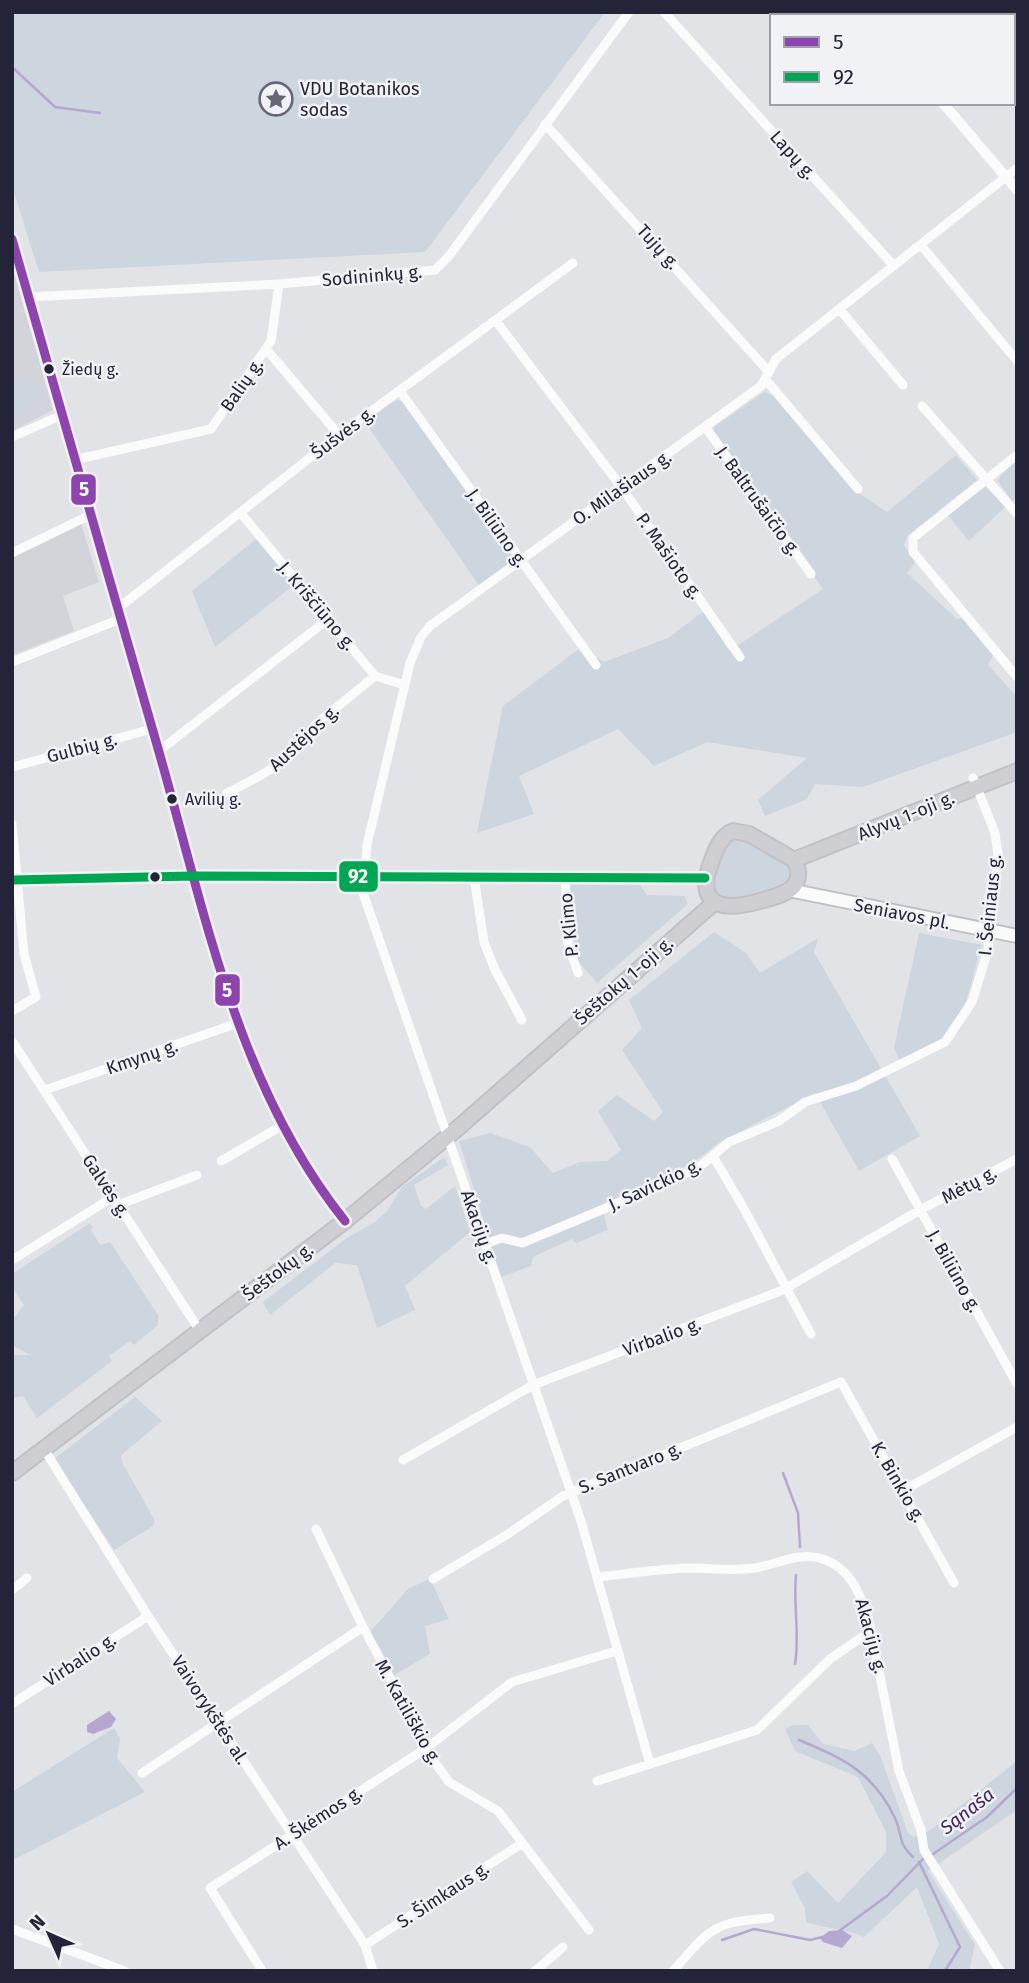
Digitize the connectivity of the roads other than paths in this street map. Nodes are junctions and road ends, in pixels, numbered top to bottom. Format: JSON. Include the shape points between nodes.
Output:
{"nodes":[{"id":1,"x":629,"y":12,"type":"edge"},
{"id":2,"x":664,"y":12,"type":"edge"},
{"id":3,"x":945,"y":105,"type":"edge"},
{"id":4,"x":545,"y":124,"type":"junction"},
{"id":5,"x":1017,"y":168,"type":"edge"},
{"id":6,"x":1006,"y":178,"type":"junction"},
{"id":7,"x":1017,"y":190,"type":"edge"},
{"id":8,"x":12,"y":239,"type":"edge"},
{"id":9,"x":921,"y":245,"type":"junction"},
{"id":10,"x":573,"y":263,"type":"dead end"},
{"id":11,"x":894,"y":266,"type":"junction"},
{"id":12,"x":279,"y":284,"type":"junction"},
{"id":13,"x":29,"y":297,"type":"junction"},
{"id":14,"x":841,"y":311,"type":"junction"},
{"id":15,"x":496,"y":321,"type":"junction"},
{"id":16,"x":267,"y":350,"type":"junction"},
{"id":17,"x":1017,"y":361,"type":"edge"},
{"id":18,"x":767,"y":376,"type":"junction"},
{"id":19,"x":903,"y":385,"type":"dead end"},
{"id":20,"x":400,"y":391,"type":"junction"},
{"id":21,"x":922,"y":406,"type":"dead end"},
{"id":22,"x":62,"y":415,"type":"junction"},
{"id":23,"x":706,"y":428,"type":"junction"},
{"id":24,"x":339,"y":435,"type":"junction"},
{"id":25,"x":12,"y":437,"type":"edge"},
{"id":26,"x":1017,"y":455,"type":"edge"},
{"id":27,"x":74,"y":460,"type":"junction"},
{"id":28,"x":988,"y":479,"type":"junction"},
{"id":29,"x":622,"y":488,"type":"junction"},
{"id":30,"x":858,"y":489,"type":"dead end"},
{"id":31,"x":240,"y":512,"type":"junction"},
{"id":32,"x":1017,"y":514,"type":"edge"},
{"id":33,"x":90,"y":515,"type":"junction"},
{"id":34,"x":12,"y":553,"type":"edge"},
{"id":35,"x":520,"y":561,"type":"junction"},
{"id":36,"x":811,"y":574,"type":"dead end"},
{"id":37,"x":118,"y":614,"type":"junction"},
{"id":38,"x":327,"y":620,"type":"junction"},
{"id":39,"x":740,"y":657,"type":"dead end"},
{"id":40,"x":12,"y":662,"type":"edge"},
{"id":41,"x":596,"y":665,"type":"dead end"},
{"id":42,"x":375,"y":676,"type":"junction"},
{"id":43,"x":1017,"y":677,"type":"edge"},
{"id":44,"x":405,"y":685,"type":"junction"},
{"id":45,"x":152,"y":729,"type":"junction"},
{"id":46,"x":159,"y":751,"type":"junction"},
{"id":47,"x":12,"y":767,"type":"edge"},
{"id":48,"x":1017,"y":771,"type":"edge"},
{"id":49,"x":975,"y":783,"type":"junction"},
{"id":50,"x":228,"y":793,"type":"dead end"},
{"id":51,"x":12,"y":824,"type":"edge"},
{"id":52,"x":794,"y":860,"type":"junction"},
{"id":53,"x":193,"y":876,"type":"junction"},
{"id":54,"x":363,"y":876,"type":"junction"},
{"id":55,"x":565,"y":876,"type":"junction"},
{"id":56,"x":474,"y":877,"type":"junction"},
{"id":57,"x":705,"y":878,"type":"junction"},
{"id":58,"x":15,"y":880,"type":"edge"},
{"id":59,"x":789,"y":890,"type":"junction"},
{"id":60,"x":715,"y":902,"type":"junction"},
{"id":61,"x":988,"y":931,"type":"junction"},
{"id":62,"x":1017,"y":936,"type":"edge"},
{"id":63,"x":578,"y":973,"type":"dead end"},
{"id":64,"x":12,"y":1011,"type":"edge"},
{"id":65,"x":522,"y":1020,"type":"dead end"},
{"id":66,"x":238,"y":1023,"type":"junction"},
{"id":67,"x":12,"y":1041,"type":"edge"},
{"id":68,"x":533,"y":1060,"type":"joint"},
{"id":69,"x":856,"y":1086,"type":"joint"},
{"id":70,"x":45,"y":1090,"type":"junction"},
{"id":71,"x":283,"y":1125,"type":"junction"},
{"id":72,"x":448,"y":1136,"type":"junction"},
{"id":73,"x":713,"y":1156,"type":"junction"},
{"id":74,"x":891,"y":1159,"type":"dead end"},
{"id":75,"x":1017,"y":1159,"type":"edge"},
{"id":76,"x":221,"y":1161,"type":"dead end"},
{"id":77,"x":197,"y":1175,"type":"dead end"},
{"id":78,"x":116,"y":1201,"type":"junction"},
{"id":79,"x":920,"y":1210,"type":"junction"},
{"id":80,"x":345,"y":1221,"type":"junction"},
{"id":81,"x":485,"y":1244,"type":"junction"},
{"id":82,"x":12,"y":1260,"type":"edge"},
{"id":83,"x":788,"y":1287,"type":"junction"},
{"id":84,"x":200,"y":1331,"type":"junction"},
{"id":85,"x":811,"y":1334,"type":"dead end"},
{"id":86,"x":841,"y":1382,"type":"joint"},
{"id":87,"x":1017,"y":1384,"type":"edge"},
{"id":88,"x":533,"y":1385,"type":"junction"},
{"id":89,"x":1017,"y":1427,"type":"edge"},
{"id":90,"x":44,"y":1449,"type":"junction"},
{"id":91,"x":403,"y":1460,"type":"dead end"},
{"id":92,"x":12,"y":1473,"type":"edge"},
{"id":93,"x":904,"y":1490,"type":"junction"},
{"id":94,"x":571,"y":1493,"type":"junction"},
{"id":95,"x":316,"y":1529,"type":"dead end"},
{"id":96,"x":598,"y":1577,"type":"junction"},
{"id":97,"x":27,"y":1578,"type":"dead end"},
{"id":98,"x":433,"y":1579,"type":"dead end"},
{"id":99,"x":954,"y":1583,"type":"dead end"},
{"id":100,"x":12,"y":1590,"type":"edge"},
{"id":101,"x":148,"y":1616,"type":"junction"},
{"id":102,"x":363,"y":1627,"type":"junction"},
{"id":103,"x":872,"y":1635,"type":"junction"},
{"id":104,"x":616,"y":1651,"type":"junction"},
{"id":105,"x":12,"y":1703,"type":"edge"},
{"id":106,"x":219,"y":1723,"type":"junction"},
{"id":107,"x":425,"y":1749,"type":"junction"},
{"id":108,"x":650,"y":1764,"type":"junction"},
{"id":109,"x":142,"y":1773,"type":"dead end"},
{"id":110,"x":597,"y":1781,"type":"dead end"},
{"id":111,"x":292,"y":1835,"type":"junction"},
{"id":112,"x":521,"y":1844,"type":"junction"},
{"id":113,"x":770,"y":1919,"type":"dead end"},
{"id":114,"x":12,"y":1929,"type":"edge"},
{"id":115,"x":589,"y":1930,"type":"dead end"},
{"id":116,"x":365,"y":1945,"type":"junction"},
{"id":117,"x":563,"y":1947,"type":"dead end"},
{"id":118,"x":261,"y":1969,"type":"edge"},
{"id":119,"x":125,"y":1971,"type":"edge"},
{"id":120,"x":373,"y":1971,"type":"edge"},
{"id":121,"x":535,"y":1971,"type":"edge"},
{"id":122,"x":673,"y":1971,"type":"edge"},
{"id":123,"x":1000,"y":1971,"type":"edge"}],
"edges":[{"from":1,"to":4,"type":"street","name":"Sodininkų g."},
{"from":2,"to":11,"type":"street","name":"Lapų g."},
{"from":3,"to":6,"type":"street"},
{"from":4,"to":12,"type":"street","name":"Sodininkų g.","via":[[435,270]]},
{"from":4,"to":18,"type":"street","name":"Tujų g."},
{"from":5,"to":6,"type":"street","name":"O. Milašiaus g."},
{"from":6,"to":7,"type":"street"},
{"from":6,"to":9,"type":"street","name":"O. Milašiaus g."},
{"from":8,"to":13,"type":"street"},
{"from":9,"to":11,"type":"street","name":"O. Milašiaus g."},
{"from":9,"to":17,"type":"street"},
{"from":10,"to":15,"type":"street","name":"Šušvės g."},
{"from":11,"to":14,"type":"street","name":"O. Milašiaus g."},
{"from":12,"to":13,"type":"street","name":"Sodininkų g."},
{"from":12,"to":16,"type":"street","name":"Balių g.","via":[[274,333]]},
{"from":13,"to":22,"type":"street"},
{"from":14,"to":18,"type":"street","name":"O. Milašiaus g.","via":[[776,359]]},
{"from":14,"to":19,"type":"street"},
{"from":15,"to":20,"type":"street","name":"Šušvės g."},
{"from":15,"to":29,"type":"street","name":"P. Mašioto g."},
{"from":16,"to":24,"type":"street"},
{"from":16,"to":27,"type":"street","name":"Balių g.","via":[[211,429]]},
{"from":18,"to":23,"type":"street","name":"O. Milašiaus g."},
{"from":18,"to":30,"type":"street","name":"Tujų g."},
{"from":20,"to":24,"type":"street","name":"Šušvės g."},
{"from":20,"to":35,"type":"street","name":"J. Biliūno g."},
{"from":21,"to":28,"type":"street"},
{"from":22,"to":25,"type":"street"},
{"from":22,"to":27,"type":"street"},
{"from":23,"to":29,"type":"street","name":"O. Milašiaus g."},
{"from":23,"to":36,"type":"street","name":"J. Baltrušaičio g."},
{"from":24,"to":31,"type":"street","name":"Šušvės g."},
{"from":26,"to":28,"type":"street"},
{"from":27,"to":33,"type":"street"},
{"from":28,"to":32,"type":"street"},
{"from":28,"to":43,"type":"street","via":[[913,538],[913,552]]},
{"from":29,"to":35,"type":"street","name":"O. Milašiaus g."},
{"from":29,"to":39,"type":"street","name":"P. Mašioto g."},
{"from":31,"to":37,"type":"street","name":"Šušvės g."},
{"from":31,"to":38,"type":"street","name":"J. Kriščiūno g."},
{"from":33,"to":34,"type":"street"},
{"from":33,"to":37,"type":"street"},
{"from":35,"to":41,"type":"street","name":"J. Biliūno g."},
{"from":35,"to":44,"type":"street","name":"O. Milašiaus g.","via":[[430,626],[421,637]]},
{"from":37,"to":40,"type":"street","name":"Šušvės g."},
{"from":37,"to":45,"type":"street"},
{"from":38,"to":42,"type":"street","name":"J. Kriščiūno g."},
{"from":38,"to":46,"type":"street"},
{"from":42,"to":44,"type":"street"},
{"from":42,"to":50,"type":"street","name":"Austėjos g.","via":[[262,776]]},
{"from":44,"to":54,"type":"street","name":"O. Milašiaus g."},
{"from":45,"to":46,"type":"street"},
{"from":45,"to":47,"type":"street","name":"Gulbių g."},
{"from":46,"to":53,"type":"street"},
{"from":48,"to":49,"type":"main road","name":"Alyvų 1-oji g."},
{"from":49,"to":52,"type":"main road","name":"Alyvų 1-oji g."},
{"from":49,"to":61,"type":"street","name":"I. Šeiniaus g.","via":[[995,833],[998,855]]},
{"from":51,"to":58,"type":"street"},
{"from":52,"to":57,"type":"main road","via":[[750,834],[733,831],[721,840]]},
{"from":52,"to":59,"type":"main road","via":[[797,878]]},
{"from":53,"to":54,"type":"street"},
{"from":53,"to":58,"type":"street"},
{"from":53,"to":66,"type":"street"},
{"from":54,"to":56,"type":"street"},
{"from":54,"to":72,"type":"street","name":"Akacijų g.","via":[[363,893]]},
{"from":55,"to":56,"type":"street"},
{"from":55,"to":57,"type":"street"},
{"from":55,"to":63,"type":"street","name":"P. Klimo","via":[[568,944]]},
{"from":56,"to":65,"type":"street","via":[[484,942]]},
{"from":57,"to":60,"type":"main road"},
{"from":58,"to":64,"type":"street","via":[[24,954],[36,997]]},
{"from":59,"to":60,"type":"main road","name":"Seniavos pl.","via":[[736,907]]},
{"from":59,"to":61,"type":"main road","name":"Seniavos pl."},
{"from":60,"to":68,"type":"main road","name":"Šeštokų 1-oji g."},
{"from":61,"to":62,"type":"main road","name":"Seniavos pl."},
{"from":61,"to":69,"type":"street","name":"I. Šeiniaus g.","via":[[978,986],[953,1033],[937,1047]]},
{"from":66,"to":70,"type":"street","name":"Kmynų g."},
{"from":66,"to":71,"type":"street"},
{"from":67,"to":70,"type":"street","name":"Galvės g."},
{"from":68,"to":72,"type":"main road","name":"Šeštokų g."},
{"from":69,"to":73,"type":"street","name":"J. Savickio g.","via":[[805,1102],[779,1121],[729,1142]]},
{"from":70,"to":78,"type":"street","name":"Galvės g."},
{"from":71,"to":76,"type":"street"},
{"from":71,"to":80,"type":"street"},
{"from":72,"to":80,"type":"main road","name":"Šeštokų g."},
{"from":72,"to":81,"type":"street","name":"Akacijų g."},
{"from":73,"to":81,"type":"street","name":"J. Savickio g.","via":[[671,1181],[522,1243],[502,1238]]},
{"from":73,"to":83,"type":"street"},
{"from":74,"to":79,"type":"street","name":"J. Biliūno g."},
{"from":75,"to":79,"type":"street","name":"Mėtų g."},
{"from":77,"to":78,"type":"street"},
{"from":78,"to":82,"type":"street"},
{"from":78,"to":84,"type":"street","name":"Galvės g."},
{"from":79,"to":83,"type":"street","name":"Virbalio g."},
{"from":79,"to":87,"type":"street","name":"J. Biliūno g."},
{"from":80,"to":84,"type":"main road","name":"Šeštokų g."},
{"from":81,"to":88,"type":"street","name":"Akacijų g."},
{"from":83,"to":85,"type":"street"},
{"from":83,"to":88,"type":"street","name":"Virbalio g.","via":[[561,1378]]},
{"from":84,"to":90,"type":"main road","name":"Šeštokų g."},
{"from":86,"to":93,"type":"street","name":"K. Binkio g."},
{"from":86,"to":94,"type":"street","name":"S. Santvaro g."},
{"from":88,"to":91,"type":"street","name":"Virbalio g."},
{"from":88,"to":94,"type":"street","name":"Akacijų g."},
{"from":89,"to":93,"type":"street"},
{"from":90,"to":92,"type":"main road","name":"Šeštokų g."},
{"from":90,"to":101,"type":"street","name":"Vaivorykštės al."},
{"from":93,"to":99,"type":"street","name":"K. Binkio g."},
{"from":94,"to":96,"type":"street","name":"Akacijų g."},
{"from":94,"to":98,"type":"street","name":"S. Santvaro g."},
{"from":95,"to":102,"type":"street","name":"M. Katiliškio g."},
{"from":96,"to":103,"type":"street","name":"Akacijų g.","via":[[668,1569],[753,1569],[801,1556],[821,1558],[849,1576],[860,1593]]},
{"from":96,"to":104,"type":"street","name":"Akacijų g."},
{"from":97,"to":100,"type":"street"},
{"from":101,"to":105,"type":"street","name":"Virbalio g."},
{"from":101,"to":106,"type":"street","name":"Vaivorykštės al."},
{"from":102,"to":106,"type":"street"},
{"from":102,"to":107,"type":"street","name":"M. Katiliškio g."},
{"from":103,"to":108,"type":"street","via":[[830,1659],[757,1730]]},
{"from":103,"to":123,"type":"street","name":"Akacijų g.","via":[[899,1771],[932,1866]]},
{"from":104,"to":107,"type":"street","via":[[512,1682]]},
{"from":104,"to":108,"type":"street","name":"Akacijų g."},
{"from":106,"to":109,"type":"street"},
{"from":106,"to":111,"type":"street","name":"Vaivorykštės al."},
{"from":107,"to":111,"type":"street","name":"A. Škėmos g."},
{"from":107,"to":112,"type":"street","name":"M. Katiliškio g.","via":[[449,1782],[498,1811]]},
{"from":108,"to":110,"type":"street"},
{"from":111,"to":116,"type":"street","name":"Vaivorykštės al."},
{"from":111,"to":118,"type":"street","name":"A. Škėmos g.","via":[[210,1888]]},
{"from":112,"to":115,"type":"street","name":"M. Katiliškio g."},
{"from":112,"to":116,"type":"street","name":"S. Šimkaus g."},
{"from":113,"to":122,"type":"street","via":[[722,1923]]},
{"from":114,"to":119,"type":"street"},
{"from":116,"to":120,"type":"street","name":"Vaivorykštės al."},
{"from":117,"to":121,"type":"street"}]}
